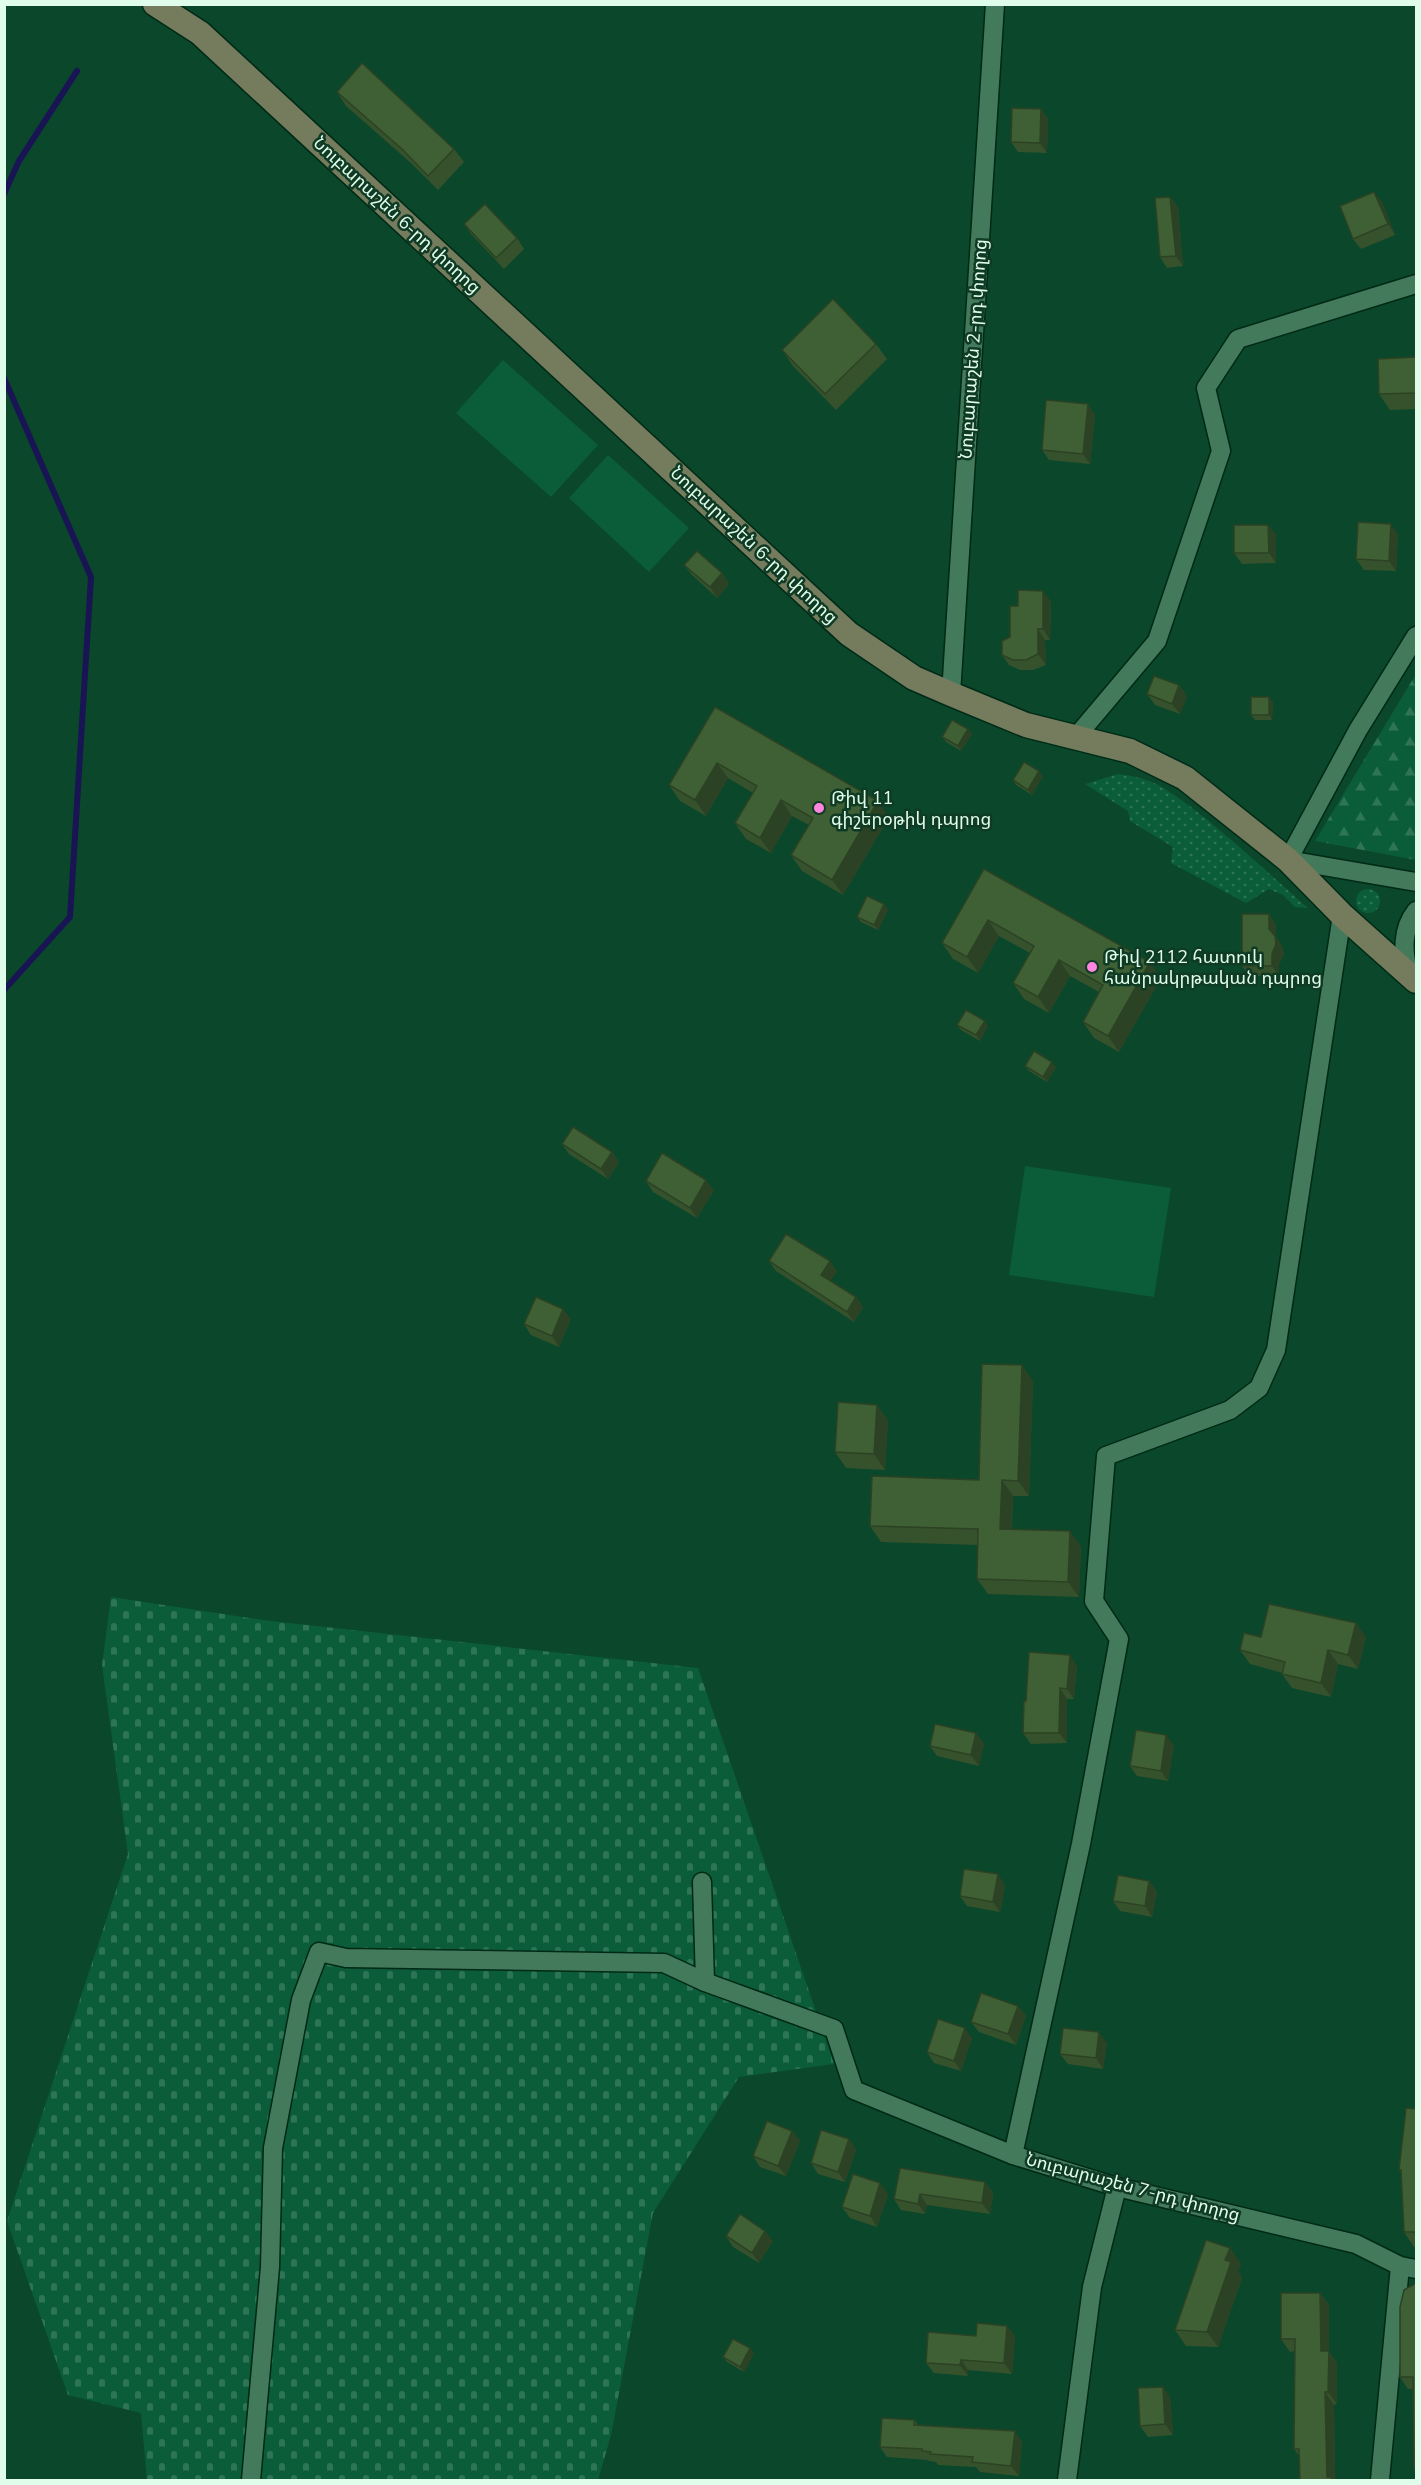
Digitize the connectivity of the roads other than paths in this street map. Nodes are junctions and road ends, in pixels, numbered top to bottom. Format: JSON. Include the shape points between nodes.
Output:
{"nodes":[{"id":1,"x":155,"y":4,"type":"edge"},
{"id":2,"x":995,"y":4,"type":"edge"},
{"id":3,"x":1416,"y":284,"type":"edge"},
{"id":4,"x":1416,"y":636,"type":"edge"},
{"id":5,"x":951,"y":694,"type":"junction"},
{"id":6,"x":1076,"y":737,"type":"junction"},
{"id":7,"x":1288,"y":860,"type":"junction"},
{"id":8,"x":1416,"y":882,"type":"edge"},
{"id":9,"x":1416,"y":911,"type":"edge"},
{"id":10,"x":1342,"y":915,"type":"junction"},
{"id":11,"x":1413,"y":978,"type":"edge"},
{"id":12,"x":702,"y":1882,"type":"dead end"},
{"id":13,"x":705,"y":1982,"type":"junction"},
{"id":14,"x":1012,"y":2155,"type":"junction"},
{"id":15,"x":1117,"y":2187,"type":"junction"},
{"id":16,"x":1408,"y":2267,"type":"edge"},
{"id":17,"x":251,"y":2481,"type":"edge"},
{"id":18,"x":1067,"y":2481,"type":"edge"},
{"id":19,"x":1380,"y":2481,"type":"edge"}],
"edges":[{"from":1,"to":5,"type":"main road","name":"Նուբարաշեն 6-րդ փողոց","via":[[200,33],[849,634],[914,678]]},
{"from":2,"to":5,"type":"street","name":"Նուբարաշեն 2-րդ փողոց"},
{"from":3,"to":6,"type":"street","via":[[1238,339],[1206,388],[1221,451],[1157,641]]},
{"from":4,"to":7,"type":"street","via":[[1358,730]]},
{"from":5,"to":6,"type":"main road","name":"Նուբարաշեն 6-րդ փողոց","via":[[1026,725]]},
{"from":6,"to":7,"type":"main road","name":"Նուբարաշեն 6-րդ փողոց","via":[[1130,751],[1185,778]]},
{"from":7,"to":8,"type":"street"},
{"from":7,"to":10,"type":"main road","name":"Նուբարաշեն 6-րդ փողոց"},
{"from":9,"to":11,"type":"street","via":[[1404,942]]},
{"from":10,"to":11,"type":"main road","name":"Նուբարաշեն 6-րդ փողոց"},
{"from":10,"to":14,"type":"street","via":[[1276,1350],[1259,1388],[1230,1410],[1106,1456],[1094,1600],[1119,1639],[1082,1844]]},
{"from":12,"to":13,"type":"street"},
{"from":13,"to":14,"type":"street","name":"Նուբարաշեն 7-րդ փողոց","via":[[834,2029],[854,2090]]},
{"from":13,"to":17,"type":"street","via":[[664,1963],[346,1958],[319,1952],[301,2000],[273,2148],[270,2267]]},
{"from":14,"to":15,"type":"street","name":"Նուբարաշեն 7-րդ փողոց"},
{"from":15,"to":16,"type":"street","name":"Նուբարաշեն 7-րդ փողոց","via":[[1356,2244]]},
{"from":15,"to":18,"type":"street","via":[[1092,2287]]},
{"from":16,"to":19,"type":"street"}]}
